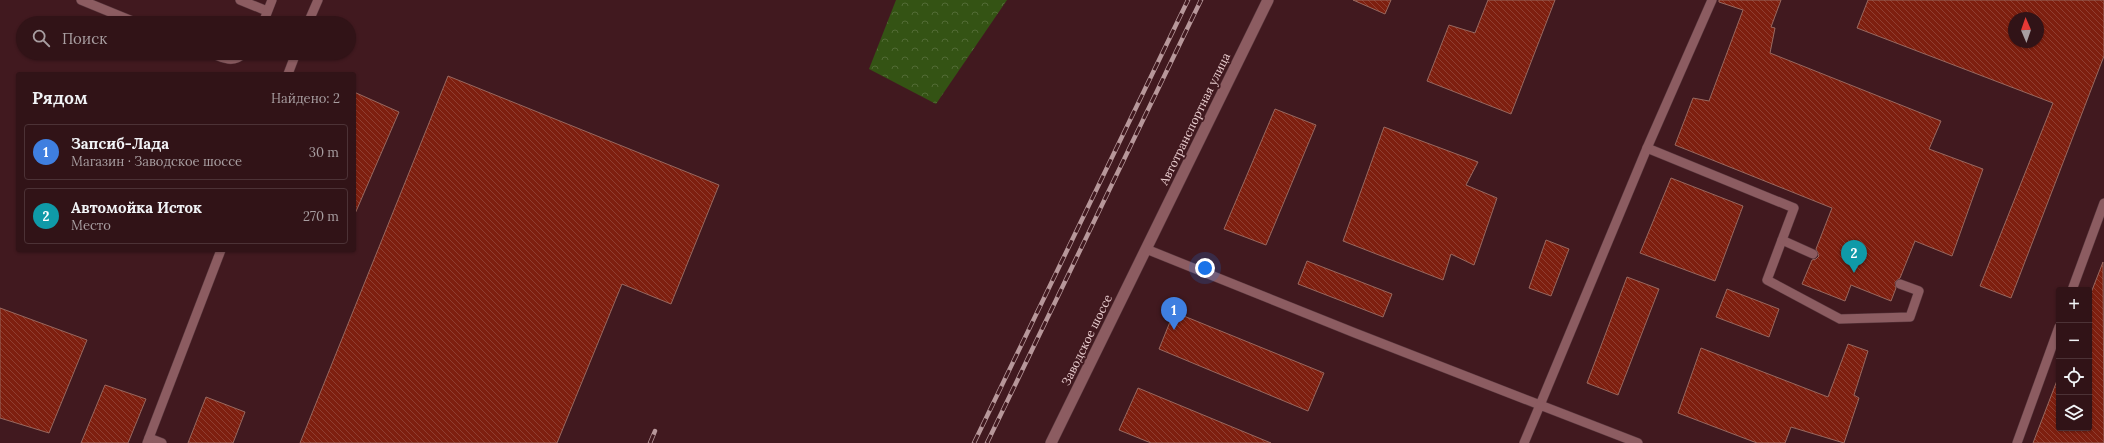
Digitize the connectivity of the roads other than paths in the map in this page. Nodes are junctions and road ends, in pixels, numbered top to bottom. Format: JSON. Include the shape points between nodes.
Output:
{"nodes":[{"id":1,"x":81,"y":0,"type":"edge"},
{"id":2,"x":240,"y":0,"type":"edge"},
{"id":3,"x":272,"y":0,"type":"edge"},
{"id":4,"x":318,"y":0,"type":"edge"},
{"id":5,"x":1268,"y":0,"type":"edge"},
{"id":6,"x":1712,"y":0,"type":"edge"},
{"id":7,"x":267,"y":11,"type":"junction"},
{"id":8,"x":120,"y":16,"type":"edge"},
{"id":9,"x":265,"y":16,"type":"edge"},
{"id":10,"x":311,"y":16,"type":"edge"},
{"id":11,"x":293,"y":60,"type":"edge"},
{"id":12,"x":289,"y":72,"type":"edge"},
{"id":13,"x":1647,"y":148,"type":"junction"},
{"id":14,"x":2104,"y":203,"type":"edge"},
{"id":15,"x":1782,"y":240,"type":"junction"},
{"id":16,"x":1146,"y":249,"type":"junction"},
{"id":17,"x":220,"y":252,"type":"edge"},
{"id":18,"x":1812,"y":254,"type":"dead end"},
{"id":19,"x":1900,"y":284,"type":"dead end"},
{"id":20,"x":2073,"y":287,"type":"edge"},
{"id":21,"x":2056,"y":335,"type":"edge"},
{"id":22,"x":1540,"y":405,"type":"junction"},
{"id":23,"x":148,"y":441,"type":"edge"},
{"id":24,"x":162,"y":443,"type":"edge"},
{"id":25,"x":1052,"y":443,"type":"edge"},
{"id":26,"x":1524,"y":443,"type":"edge"},
{"id":27,"x":1638,"y":443,"type":"edge"},
{"id":28,"x":2017,"y":443,"type":"edge"}],
"edges":[{"from":1,"to":8,"type":"lane"},
{"from":2,"to":7,"type":"lane"},
{"from":3,"to":7,"type":"lane"},
{"from":4,"to":10,"type":"lane"},
{"from":5,"to":16,"type":"main road","name":"Автотранспортная улица"},
{"from":6,"to":13,"type":"lane"},
{"from":7,"to":9,"type":"lane"},
{"from":11,"to":12,"type":"lane"},
{"from":13,"to":15,"type":"lane","via":[[1794,208]]},
{"from":13,"to":22,"type":"lane"},
{"from":14,"to":20,"type":"lane"},
{"from":15,"to":18,"type":"lane"},
{"from":15,"to":19,"type":"lane","via":[[1767,280],[1840,319],[1910,317],[1919,291]]},
{"from":16,"to":22,"type":"lane"},
{"from":16,"to":25,"type":"main road","name":"Заводское шоссе"},
{"from":17,"to":23,"type":"lane"},
{"from":21,"to":28,"type":"lane"},
{"from":22,"to":26,"type":"lane"},
{"from":22,"to":27,"type":"lane"},
{"from":23,"to":24,"type":"lane"}]}
